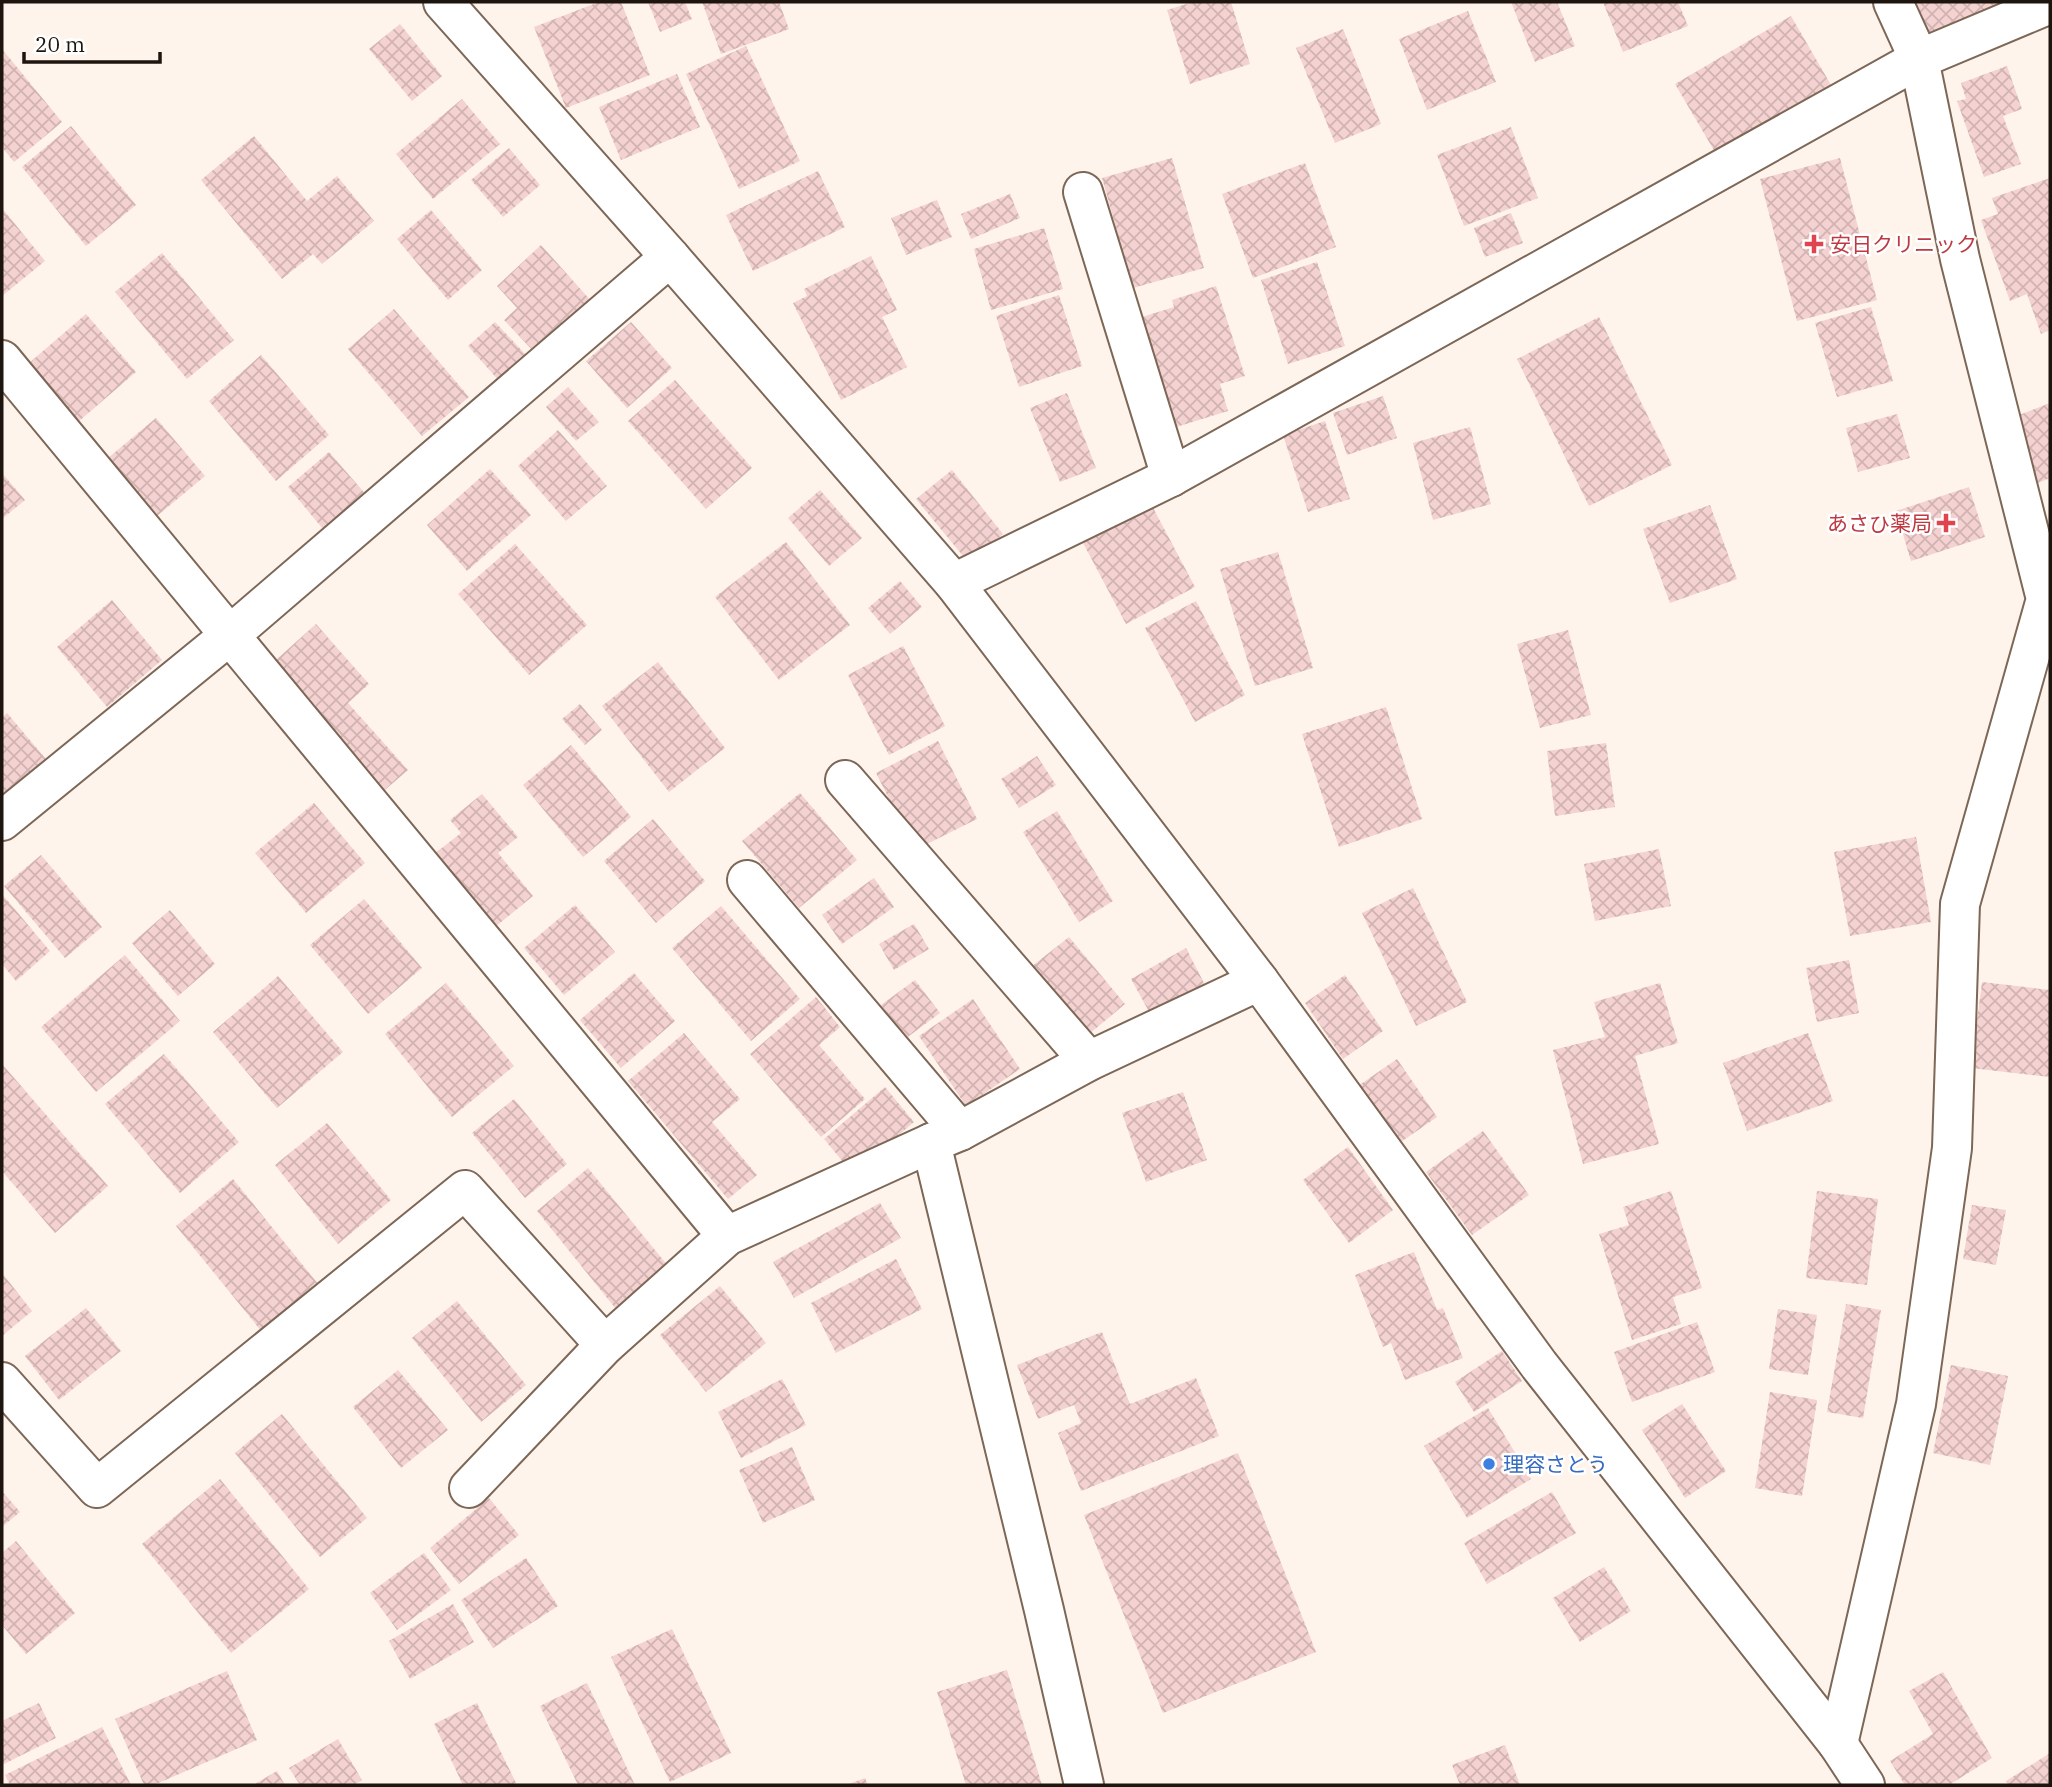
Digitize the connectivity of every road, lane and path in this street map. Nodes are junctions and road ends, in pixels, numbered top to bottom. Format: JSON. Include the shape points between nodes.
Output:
{"nodes":[{"id":1,"x":443,"y":2,"type":"edge"},
{"id":2,"x":1893,"y":2,"type":"edge"},
{"id":3,"x":2050,"y":4,"type":"edge"},
{"id":4,"x":1919,"y":59,"type":"junction"},
{"id":5,"x":1083,"y":192,"type":"dead end"},
{"id":6,"x":670,"y":257,"type":"junction"},
{"id":7,"x":2,"y":360,"type":"edge"},
{"id":8,"x":1171,"y":477,"type":"junction"},
{"id":9,"x":954,"y":583,"type":"junction"},
{"id":10,"x":2048,"y":599,"type":"edge"},
{"id":11,"x":230,"y":635,"type":"junction"},
{"id":12,"x":845,"y":780,"type":"dead end"},
{"id":13,"x":2,"y":821,"type":"edge"},
{"id":14,"x":747,"y":880,"type":"dead end"},
{"id":15,"x":1259,"y":981,"type":"junction"},
{"id":16,"x":1089,"y":1061,"type":"junction"},
{"id":17,"x":946,"y":1137,"type":"junction"},
{"id":18,"x":727,"y":1236,"type":"junction"},
{"id":19,"x":605,"y":1345,"type":"junction"},
{"id":20,"x":2,"y":1382,"type":"edge"},
{"id":21,"x":469,"y":1488,"type":"dead end"},
{"id":22,"x":1838,"y":1744,"type":"junction"},
{"id":23,"x":1084,"y":1785,"type":"edge"},
{"id":24,"x":1865,"y":1785,"type":"edge"}],
"edges":[{"from":1,"to":6,"type":"street"},
{"from":2,"to":4,"type":"street"},
{"from":3,"to":4,"type":"street"},
{"from":4,"to":8,"type":"street"},
{"from":4,"to":10,"type":"street","via":[[1960,259]]},
{"from":5,"to":8,"type":"street"},
{"from":6,"to":9,"type":"street"},
{"from":6,"to":11,"type":"street"},
{"from":7,"to":11,"type":"street"},
{"from":8,"to":9,"type":"street"},
{"from":9,"to":15,"type":"street"},
{"from":10,"to":22,"type":"street","via":[[1960,904],[1952,1148],[1916,1404]]},
{"from":11,"to":13,"type":"street"},
{"from":11,"to":18,"type":"street"},
{"from":12,"to":16,"type":"street"},
{"from":14,"to":17,"type":"street"},
{"from":15,"to":16,"type":"street"},
{"from":15,"to":22,"type":"street","via":[[1539,1365]]},
{"from":16,"to":17,"type":"street"},
{"from":17,"to":18,"type":"street"},
{"from":17,"to":23,"type":"street"},
{"from":18,"to":19,"type":"street"},
{"from":19,"to":20,"type":"street","via":[[465,1190],[97,1488]]},
{"from":19,"to":21,"type":"street"},
{"from":22,"to":24,"type":"street"}]}
